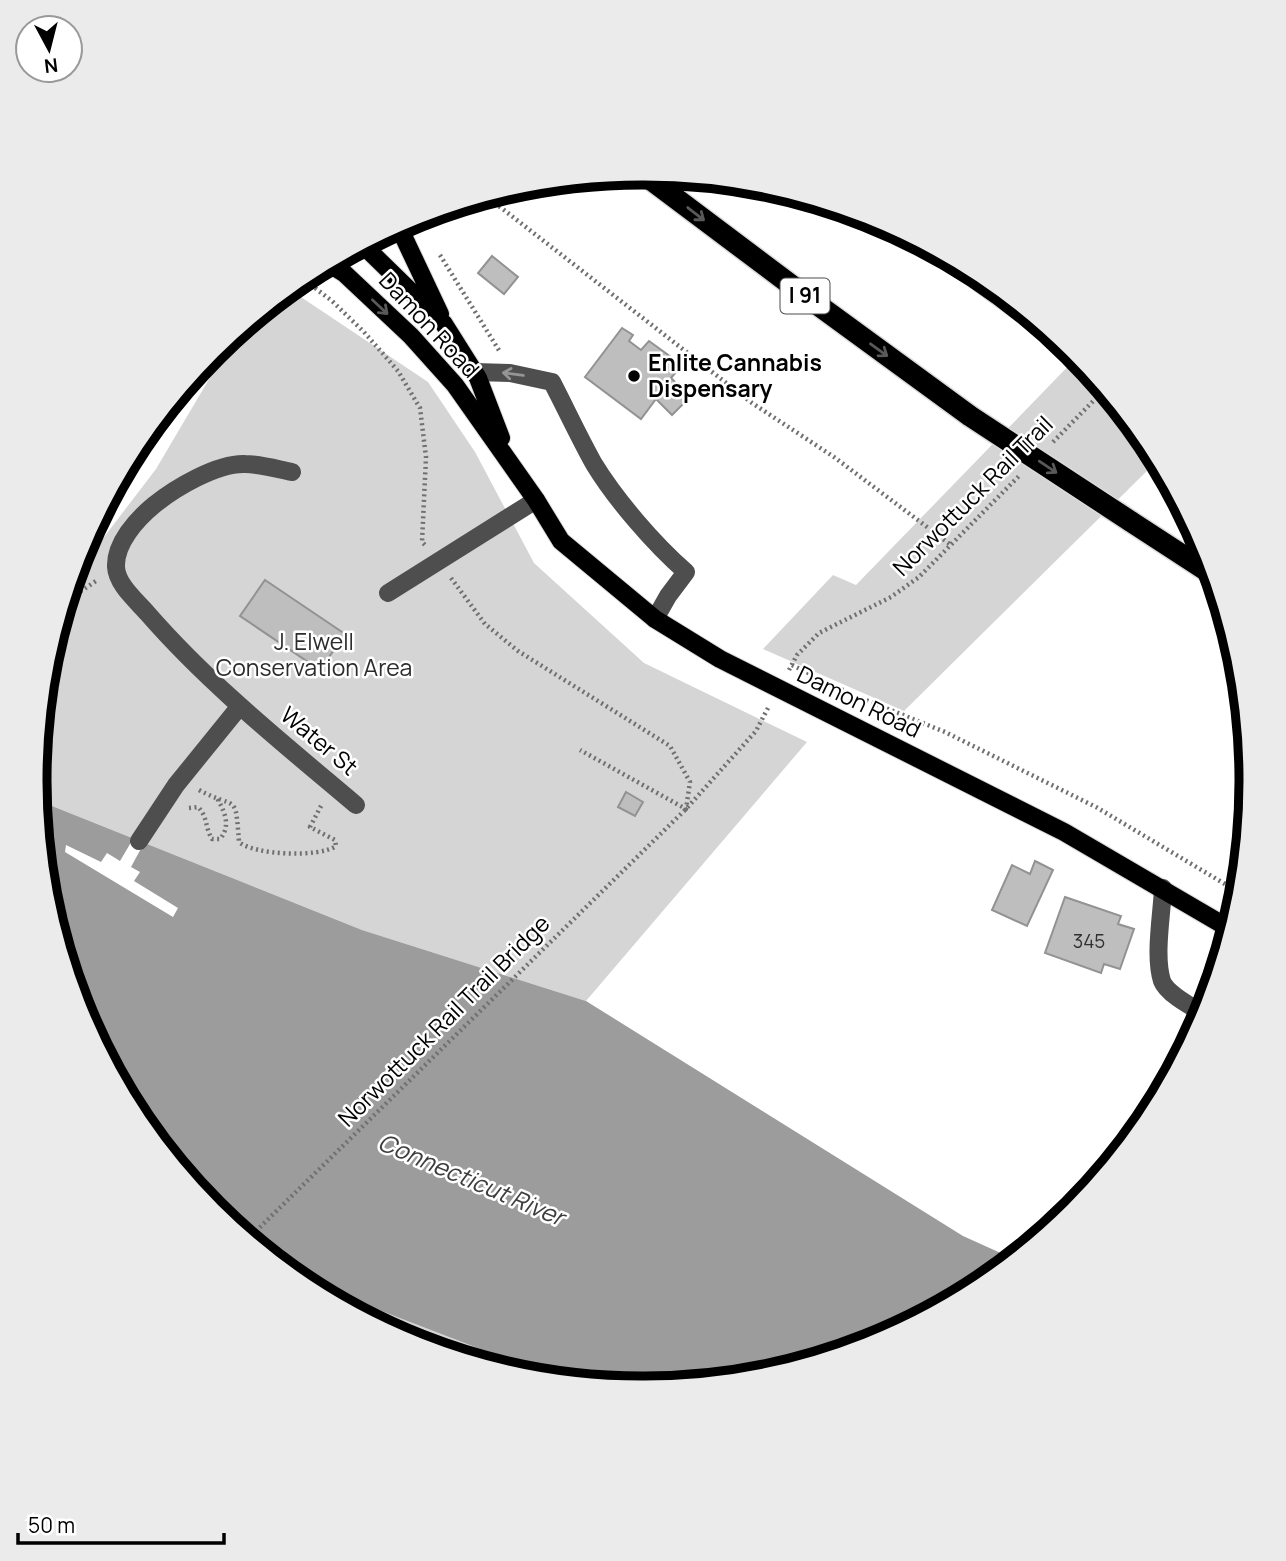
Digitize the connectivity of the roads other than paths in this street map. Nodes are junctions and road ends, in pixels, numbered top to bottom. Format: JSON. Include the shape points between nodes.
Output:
{"nodes":[{"id":1,"x":658,"y":185,"type":"edge"},
{"id":2,"x":403,"y":236,"type":"edge"},
{"id":3,"x":370,"y":252,"type":"edge"},
{"id":4,"x":338,"y":269,"type":"edge"},
{"id":5,"x":444,"y":324,"type":"junction"},
{"id":6,"x":474,"y":372,"type":"junction"},
{"id":7,"x":511,"y":464,"type":"junction"},
{"id":8,"x":292,"y":472,"type":"dead end"},
{"id":9,"x":536,"y":500,"type":"junction"},
{"id":10,"x":1198,"y":565,"type":"edge"},
{"id":11,"x":388,"y":593,"type":"dead end"},
{"id":12,"x":655,"y":619,"type":"junction"},
{"id":13,"x":240,"y":706,"type":"junction"},
{"id":14,"x":356,"y":805,"type":"dead end"},
{"id":15,"x":139,"y":841,"type":"dead end"},
{"id":16,"x":1163,"y":888,"type":"junction"},
{"id":17,"x":1221,"y":923,"type":"edge"},
{"id":18,"x":1193,"y":1008,"type":"edge"}],
"edges":[{"from":1,"to":10,"type":"highway","number":"I 91","one_way":true,"bridge":true,"via":[[970,416]]},
{"from":2,"to":5,"type":"main road","name":"Damon Road"},
{"from":3,"to":5,"type":"main road","name":"Damon Road"},
{"from":4,"to":7,"type":"main road","name":"Damon Road","one_way":true,"via":[[411,335],[455,385]]},
{"from":5,"to":6,"type":"main road","name":"Damon Road"},
{"from":6,"to":7,"type":"main road","name":"Damon Road"},
{"from":12,"to":6,"type":"lane","one_way":true,"via":[[686,572],[630,512],[595,465],[552,382],[510,373]]},
{"from":7,"to":9,"type":"main road","name":"Damon Road"},
{"from":8,"to":13,"type":"lane","name":"Water St","via":[[246,464],[215,470],[158,502],[132,527],[118,554],[116,568],[122,584]]},
{"from":9,"to":11,"type":"lane"},
{"from":9,"to":12,"type":"main road","name":"Damon Road","via":[[561,541]]},
{"from":12,"to":16,"type":"main road","name":"Damon Road","via":[[720,659],[1024,810]]},
{"from":13,"to":14,"type":"lane","name":"Water St"},
{"from":13,"to":15,"type":"lane"},
{"from":16,"to":17,"type":"main road","name":"Damon Road"},
{"from":16,"to":18,"type":"lane","via":[[1159,954],[1163,982]]}]}
